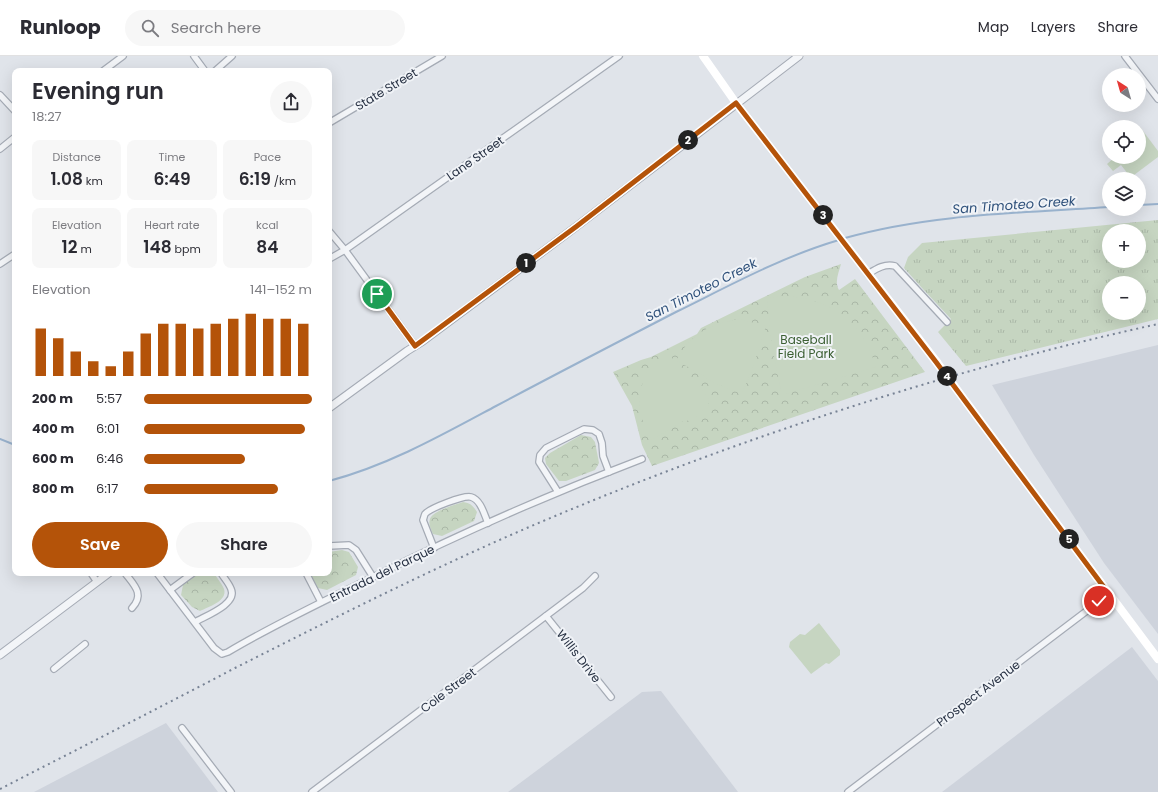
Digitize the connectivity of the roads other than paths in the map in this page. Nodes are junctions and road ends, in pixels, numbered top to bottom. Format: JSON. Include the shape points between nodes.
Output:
{"nodes":[{"id":1,"x":124,"y":56,"type":"edge"},
{"id":2,"x":194,"y":56,"type":"edge"},
{"id":3,"x":232,"y":56,"type":"edge"},
{"id":4,"x":442,"y":56,"type":"edge"},
{"id":5,"x":619,"y":56,"type":"edge"},
{"id":6,"x":703,"y":56,"type":"edge"},
{"id":7,"x":799,"y":56,"type":"edge"},
{"id":8,"x":1125,"y":56,"type":"edge"},
{"id":9,"x":107,"y":68,"type":"edge"},
{"id":10,"x":203,"y":68,"type":"edge"},
{"id":11,"x":218,"y":68,"type":"edge"},
{"id":12,"x":0,"y":95,"type":"edge"},
{"id":13,"x":1158,"y":99,"type":"edge"},
{"id":14,"x":736,"y":103,"type":"junction"},
{"id":15,"x":12,"y":108,"type":"edge"},
{"id":16,"x":332,"y":121,"type":"edge"},
{"id":17,"x":12,"y":139,"type":"edge"},
{"id":18,"x":0,"y":148,"type":"edge"},
{"id":19,"x":332,"y":234,"type":"edge"},
{"id":20,"x":344,"y":250,"type":"junction"},
{"id":21,"x":12,"y":256,"type":"edge"},
{"id":22,"x":332,"y":257,"type":"edge"},
{"id":23,"x":0,"y":264,"type":"edge"},
{"id":24,"x":868,"y":274,"type":"junction"},
{"id":25,"x":947,"y":322,"type":"dead end"},
{"id":26,"x":415,"y":346,"type":"junction"},
{"id":27,"x":332,"y":406,"type":"edge"},
{"id":28,"x":642,"y":459,"type":"dead end"},
{"id":29,"x":609,"y":472,"type":"junction"},
{"id":30,"x":558,"y":492,"type":"junction"},
{"id":31,"x":488,"y":523,"type":"junction"},
{"id":32,"x":332,"y":546,"type":"edge"},
{"id":33,"x":434,"y":548,"type":"junction"},
{"id":34,"x":93,"y":576,"type":"edge"},
{"id":35,"x":105,"y":576,"type":"edge"},
{"id":36,"x":127,"y":576,"type":"edge"},
{"id":37,"x":159,"y":576,"type":"edge"},
{"id":38,"x":189,"y":576,"type":"edge"},
{"id":39,"x":223,"y":576,"type":"edge"},
{"id":40,"x":308,"y":576,"type":"edge"},
{"id":41,"x":595,"y":576,"type":"dead end"},
{"id":42,"x":373,"y":577,"type":"junction"},
{"id":43,"x":97,"y":582,"type":"junction"},
{"id":44,"x":170,"y":590,"type":"junction"},
{"id":45,"x":1109,"y":594,"type":"junction"},
{"id":46,"x":321,"y":602,"type":"junction"},
{"id":47,"x":132,"y":608,"type":"dead end"},
{"id":48,"x":546,"y":616,"type":"junction"},
{"id":49,"x":195,"y":622,"type":"junction"},
{"id":50,"x":85,"y":644,"type":"dead end"},
{"id":51,"x":0,"y":655,"type":"edge"},
{"id":52,"x":1158,"y":658,"type":"edge"},
{"id":53,"x":54,"y":669,"type":"dead end"},
{"id":54,"x":611,"y":696,"type":"dead end"},
{"id":55,"x":182,"y":728,"type":"dead end"},
{"id":56,"x":231,"y":792,"type":"edge"},
{"id":57,"x":312,"y":792,"type":"edge"},
{"id":58,"x":848,"y":792,"type":"edge"}],
"edges":[{"from":1,"to":9,"type":"street"},
{"from":2,"to":10,"type":"street"},
{"from":3,"to":11,"type":"street"},
{"from":4,"to":16,"type":"street","name":"State Street"},
{"from":5,"to":20,"type":"street","name":"Lane Street"},
{"from":6,"to":14,"type":"main road"},
{"from":7,"to":14,"type":"street"},
{"from":8,"to":13,"type":"street"},
{"from":12,"to":15,"type":"street"},
{"from":14,"to":24,"type":"main road"},
{"from":14,"to":26,"type":"street","via":[[577,226]]},
{"from":17,"to":18,"type":"street"},
{"from":19,"to":20,"type":"street"},
{"from":20,"to":22,"type":"street","name":"Lane Street"},
{"from":20,"to":26,"type":"street"},
{"from":21,"to":23,"type":"street"},
{"from":24,"to":25,"type":"street","via":[[881,267],[895,266]]},
{"from":24,"to":45,"type":"main road","bridge":true},
{"from":26,"to":27,"type":"street"},
{"from":28,"to":29,"type":"street","name":"Entrada del Parque"},
{"from":29,"to":30,"type":"street","name":"Entrada del Parque"},
{"from":29,"to":30,"type":"street","via":[[599,434],[584,429],[546,448],[540,455],[539,462]]},
{"from":30,"to":31,"type":"street","name":"Entrada del Parque"},
{"from":31,"to":33,"type":"street","name":"Entrada del Parque"},
{"from":31,"to":33,"type":"street","via":[[479,503],[472,497],[463,497],[432,510],[423,520]]},
{"from":32,"to":42,"type":"street","via":[[349,545],[356,550]]},
{"from":33,"to":42,"type":"street","name":"Entrada del Parque"},
{"from":34,"to":43,"type":"street"},
{"from":35,"to":43,"type":"street"},
{"from":36,"to":47,"type":"street","via":[[138,594],[137,603]]},
{"from":37,"to":44,"type":"street","name":"Entrada del Parque"},
{"from":38,"to":44,"type":"street"},
{"from":39,"to":49,"type":"street","via":[[232,590],[232,599]]},
{"from":40,"to":46,"type":"street"},
{"from":41,"to":48,"type":"street","name":"Cole Street"},
{"from":42,"to":46,"type":"street","name":"Entrada del Parque"},
{"from":43,"to":51,"type":"street"},
{"from":44,"to":49,"type":"street","name":"Entrada del Parque"},
{"from":45,"to":52,"type":"main road"},
{"from":45,"to":58,"type":"street","name":"Prospect Avenue"},
{"from":46,"to":49,"type":"street","name":"Entrada del Parque","via":[[222,654],[214,648]]},
{"from":48,"to":54,"type":"street","name":"Willis Drive"},
{"from":48,"to":57,"type":"street","name":"Cole Street"},
{"from":50,"to":53,"type":"street"},
{"from":55,"to":56,"type":"street"}]}
